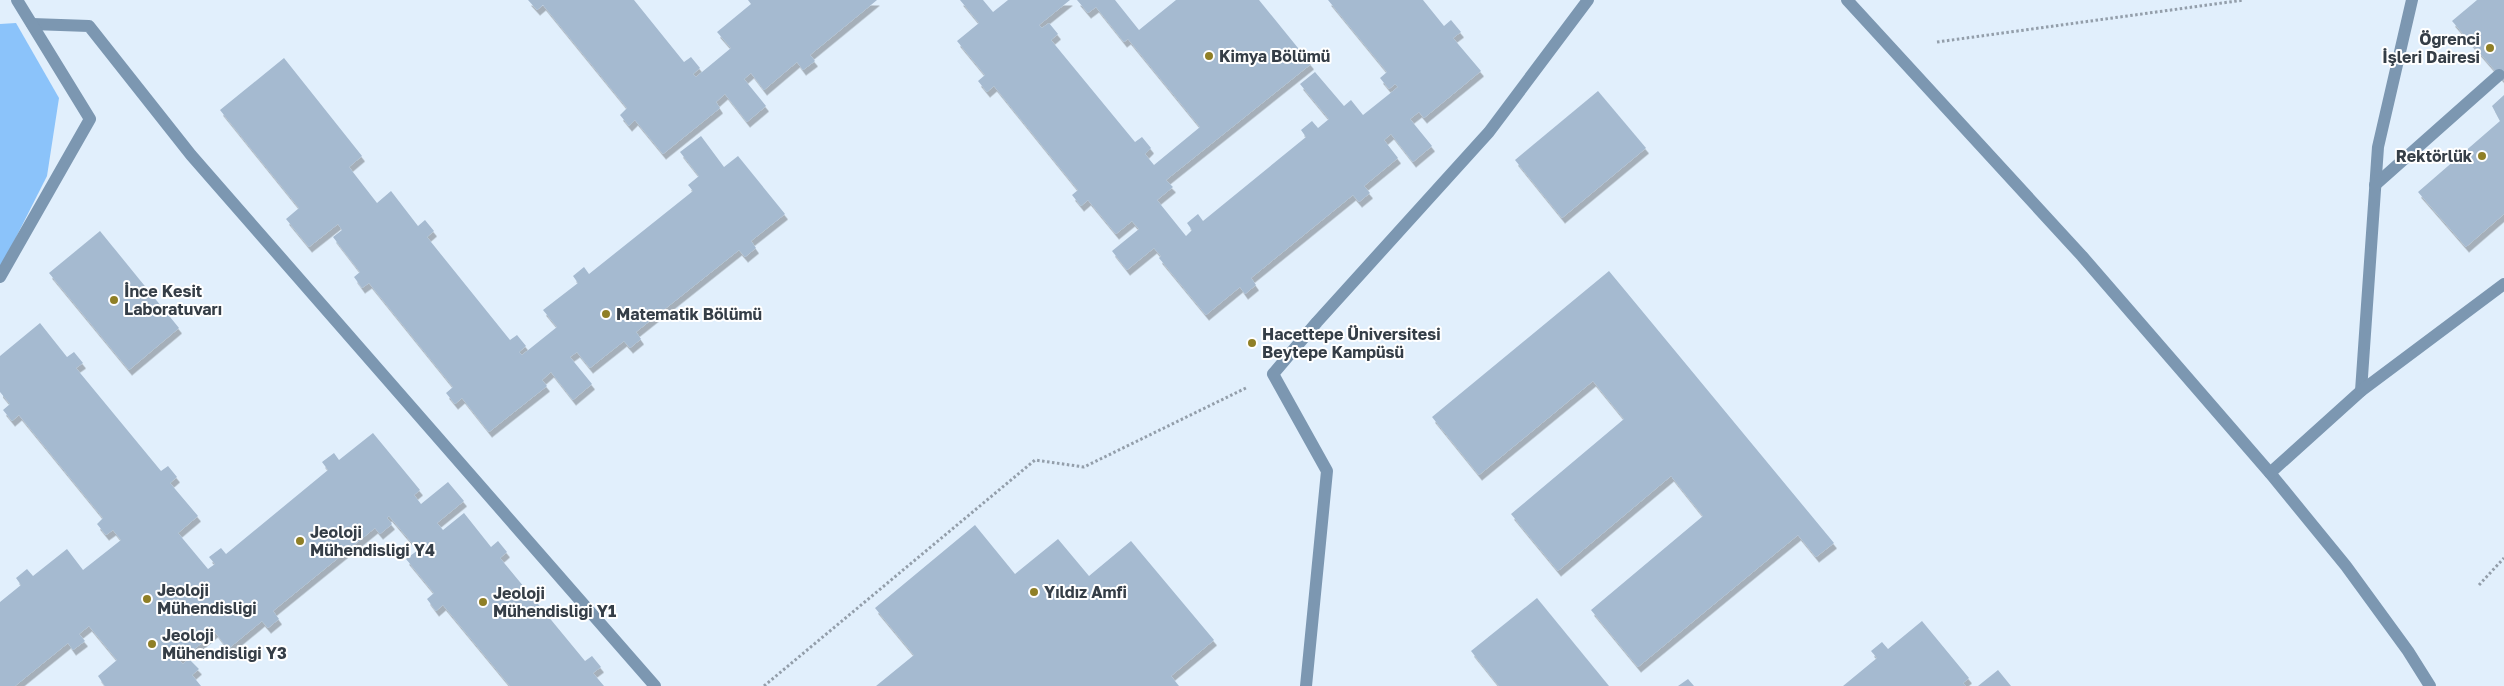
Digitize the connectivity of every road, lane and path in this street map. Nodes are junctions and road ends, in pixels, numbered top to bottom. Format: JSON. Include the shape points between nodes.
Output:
{"nodes":[{"id":1,"x":17,"y":0,"type":"edge"},
{"id":2,"x":1588,"y":0,"type":"edge"},
{"id":3,"x":1847,"y":0,"type":"edge"},
{"id":4,"x":2244,"y":0,"type":"edge"},
{"id":5,"x":2412,"y":0,"type":"edge"},
{"id":6,"x":32,"y":24,"type":"junction"},
{"id":7,"x":1938,"y":42,"type":"dead end"},
{"id":8,"x":2499,"y":75,"type":"dead end"},
{"id":9,"x":2376,"y":185,"type":"junction"},
{"id":10,"x":0,"y":277,"type":"edge"},
{"id":11,"x":2503,"y":286,"type":"edge"},
{"id":12,"x":1273,"y":374,"type":"junction"},
{"id":13,"x":2361,"y":391,"type":"junction"},
{"id":14,"x":2270,"y":473,"type":"junction"},
{"id":15,"x":2504,"y":558,"type":"edge"},
{"id":16,"x":2479,"y":585,"type":"dead end"},
{"id":17,"x":655,"y":686,"type":"edge"},
{"id":18,"x":764,"y":686,"type":"edge"},
{"id":19,"x":1306,"y":686,"type":"edge"},
{"id":20,"x":2430,"y":686,"type":"edge"}],
"edges":[{"from":1,"to":6,"type":"street"},
{"from":2,"to":12,"type":"street","via":[[1488,132]]},
{"from":3,"to":14,"type":"street","via":[[2082,256]]},
{"from":4,"to":7,"type":"path"},
{"from":5,"to":9,"type":"street","via":[[2378,146]]},
{"from":6,"to":10,"type":"street","via":[[90,119]]},
{"from":6,"to":17,"type":"street","via":[[89,26],[191,155]]},
{"from":8,"to":9,"type":"street"},
{"from":9,"to":13,"type":"street"},
{"from":11,"to":13,"type":"street"},
{"from":12,"to":18,"type":"path","via":[[1084,467],[1035,460]]},
{"from":12,"to":19,"type":"street","via":[[1327,471]]},
{"from":13,"to":14,"type":"street"},
{"from":14,"to":20,"type":"street","via":[[2346,566]]},
{"from":15,"to":16,"type":"path"}]}
